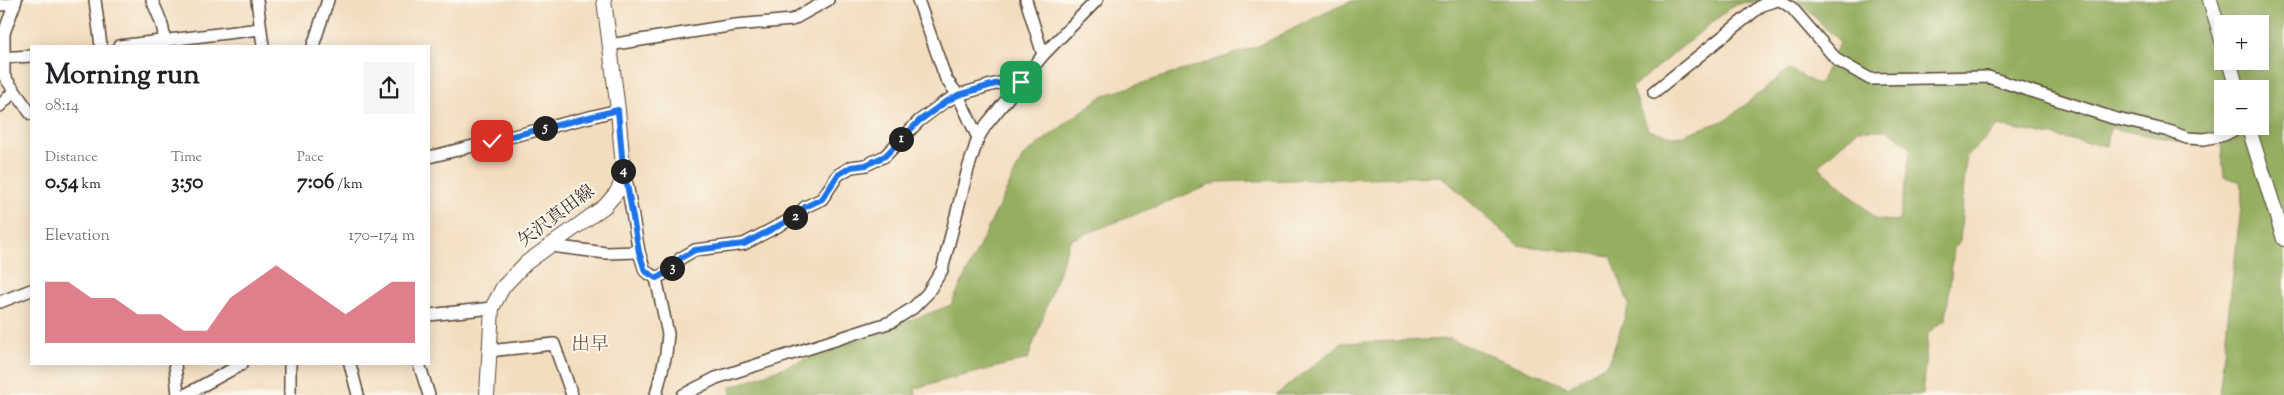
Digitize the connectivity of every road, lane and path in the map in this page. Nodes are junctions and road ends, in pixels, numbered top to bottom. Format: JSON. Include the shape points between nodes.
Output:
{"nodes":[{"id":1,"x":95,"y":0,"type":"edge"},
{"id":2,"x":152,"y":0,"type":"edge"},
{"id":3,"x":257,"y":0,"type":"edge"},
{"id":4,"x":328,"y":0,"type":"edge"},
{"id":5,"x":604,"y":0,"type":"edge"},
{"id":6,"x":803,"y":0,"type":"edge"},
{"id":7,"x":828,"y":0,"type":"edge"},
{"id":8,"x":918,"y":0,"type":"edge"},
{"id":9,"x":1026,"y":0,"type":"edge"},
{"id":10,"x":1097,"y":0,"type":"edge"},
{"id":11,"x":1779,"y":0,"type":"edge"},
{"id":12,"x":2210,"y":0,"type":"edge"},
{"id":13,"x":15,"y":2,"type":"edge"},
{"id":14,"x":0,"y":5,"type":"edge"},
{"id":15,"x":805,"y":13,"type":"junction"},
{"id":16,"x":2214,"y":15,"type":"edge"},
{"id":17,"x":260,"y":30,"type":"junction"},
{"id":18,"x":162,"y":43,"type":"edge"},
{"id":19,"x":609,"y":44,"type":"junction"},
{"id":20,"x":101,"y":45,"type":"edge"},
{"id":21,"x":133,"y":45,"type":"edge"},
{"id":22,"x":263,"y":45,"type":"edge"},
{"id":23,"x":314,"y":45,"type":"edge"},
{"id":24,"x":30,"y":56,"type":"edge"},
{"id":25,"x":1043,"y":56,"type":"junction"},
{"id":26,"x":2,"y":58,"type":"edge"},
{"id":27,"x":1021,"y":82,"type":"junction"},
{"id":28,"x":14,"y":91,"type":"junction"},
{"id":29,"x":1654,"y":92,"type":"dead end"},
{"id":30,"x":958,"y":95,"type":"junction"},
{"id":31,"x":0,"y":106,"type":"edge"},
{"id":32,"x":618,"y":110,"type":"junction"},
{"id":33,"x":30,"y":113,"type":"edge"},
{"id":34,"x":2224,"y":135,"type":"edge"},
{"id":35,"x":2251,"y":135,"type":"edge"},
{"id":36,"x":978,"y":138,"type":"junction"},
{"id":37,"x":430,"y":157,"type":"edge"},
{"id":38,"x":622,"y":181,"type":"junction"},
{"id":39,"x":2284,"y":238,"type":"edge"},
{"id":40,"x":551,"y":246,"type":"junction"},
{"id":41,"x":639,"y":252,"type":"junction"},
{"id":42,"x":656,"y":278,"type":"junction"},
{"id":43,"x":30,"y":290,"type":"edge"},
{"id":44,"x":0,"y":302,"type":"edge"},
{"id":45,"x":492,"y":308,"type":"junction"},
{"id":46,"x":430,"y":315,"type":"edge"},
{"id":47,"x":490,"y":351,"type":"junction"},
{"id":48,"x":176,"y":365,"type":"edge"},
{"id":49,"x":240,"y":365,"type":"edge"},
{"id":50,"x":290,"y":365,"type":"edge"},
{"id":51,"x":350,"y":365,"type":"edge"},
{"id":52,"x":419,"y":365,"type":"edge"},
{"id":53,"x":178,"y":395,"type":"edge"},
{"id":54,"x":185,"y":395,"type":"edge"},
{"id":55,"x":290,"y":395,"type":"edge"},
{"id":56,"x":358,"y":395,"type":"edge"},
{"id":57,"x":429,"y":395,"type":"edge"},
{"id":58,"x":487,"y":395,"type":"edge"},
{"id":59,"x":572,"y":395,"type":"edge"},
{"id":60,"x":656,"y":395,"type":"edge"},
{"id":61,"x":683,"y":395,"type":"edge"}],
"edges":[{"from":1,"to":20,"type":"street"},
{"from":2,"to":18,"type":"street","via":[[161,21]]},
{"from":3,"to":17,"type":"street"},
{"from":4,"to":23,"type":"street"},
{"from":5,"to":19,"type":"main road"},
{"from":6,"to":15,"type":"street"},
{"from":7,"to":15,"type":"street"},
{"from":8,"to":30,"type":"street","via":[[946,79]]},
{"from":9,"to":25,"type":"street"},
{"from":10,"to":25,"type":"street"},
{"from":11,"to":29,"type":"street","via":[[1762,5]]},
{"from":11,"to":34,"type":"street","via":[[1792,8],[1837,60],[1870,79],[1988,77],[2187,138]]},
{"from":12,"to":16,"type":"main road"},
{"from":13,"to":14,"type":"street"},
{"from":13,"to":26,"type":"street","via":[[4,33]]},
{"from":15,"to":19,"type":"street","via":[[792,20]]},
{"from":17,"to":18,"type":"street"},
{"from":17,"to":22,"type":"street"},
{"from":18,"to":21,"type":"street"},
{"from":19,"to":32,"type":"main road"},
{"from":24,"to":26,"type":"street"},
{"from":25,"to":27,"type":"street"},
{"from":26,"to":28,"type":"street","via":[[4,76]]},
{"from":27,"to":30,"type":"street","via":[[1007,82]]},
{"from":27,"to":36,"type":"street"},
{"from":28,"to":31,"type":"street"},
{"from":28,"to":33,"type":"street"},
{"from":30,"to":36,"type":"street"},
{"from":30,"to":42,"type":"street","via":[[919,121],[885,156],[866,165],[851,167],[838,175],[822,199],[805,207],[797,216],[744,244],[695,250]]},
{"from":32,"to":37,"type":"street"},
{"from":32,"to":38,"type":"main road"},
{"from":35,"to":39,"type":"main road"},
{"from":36,"to":61,"type":"street","via":[[942,270],[927,294],[913,308],[891,322],[716,378]]},
{"from":38,"to":40,"type":"main road","name":"矢沢真田線","via":[[605,206]]},
{"from":38,"to":41,"type":"street","via":[[627,184]]},
{"from":40,"to":41,"type":"street","via":[[606,253]]},
{"from":40,"to":45,"type":"main road","name":"矢沢真田線","via":[[513,275],[502,287]]},
{"from":41,"to":42,"type":"street","via":[[645,271]]},
{"from":42,"to":60,"type":"street","via":[[668,334]]},
{"from":43,"to":44,"type":"street"},
{"from":45,"to":46,"type":"street"},
{"from":45,"to":47,"type":"main road","name":"矢沢真田線"},
{"from":47,"to":58,"type":"main road","name":"矢沢真田線"},
{"from":47,"to":59,"type":"street","via":[[554,344]]},
{"from":48,"to":53,"type":"street"},
{"from":49,"to":54,"type":"street"},
{"from":50,"to":55,"type":"street"},
{"from":51,"to":56,"type":"street"},
{"from":52,"to":57,"type":"street"}]}
